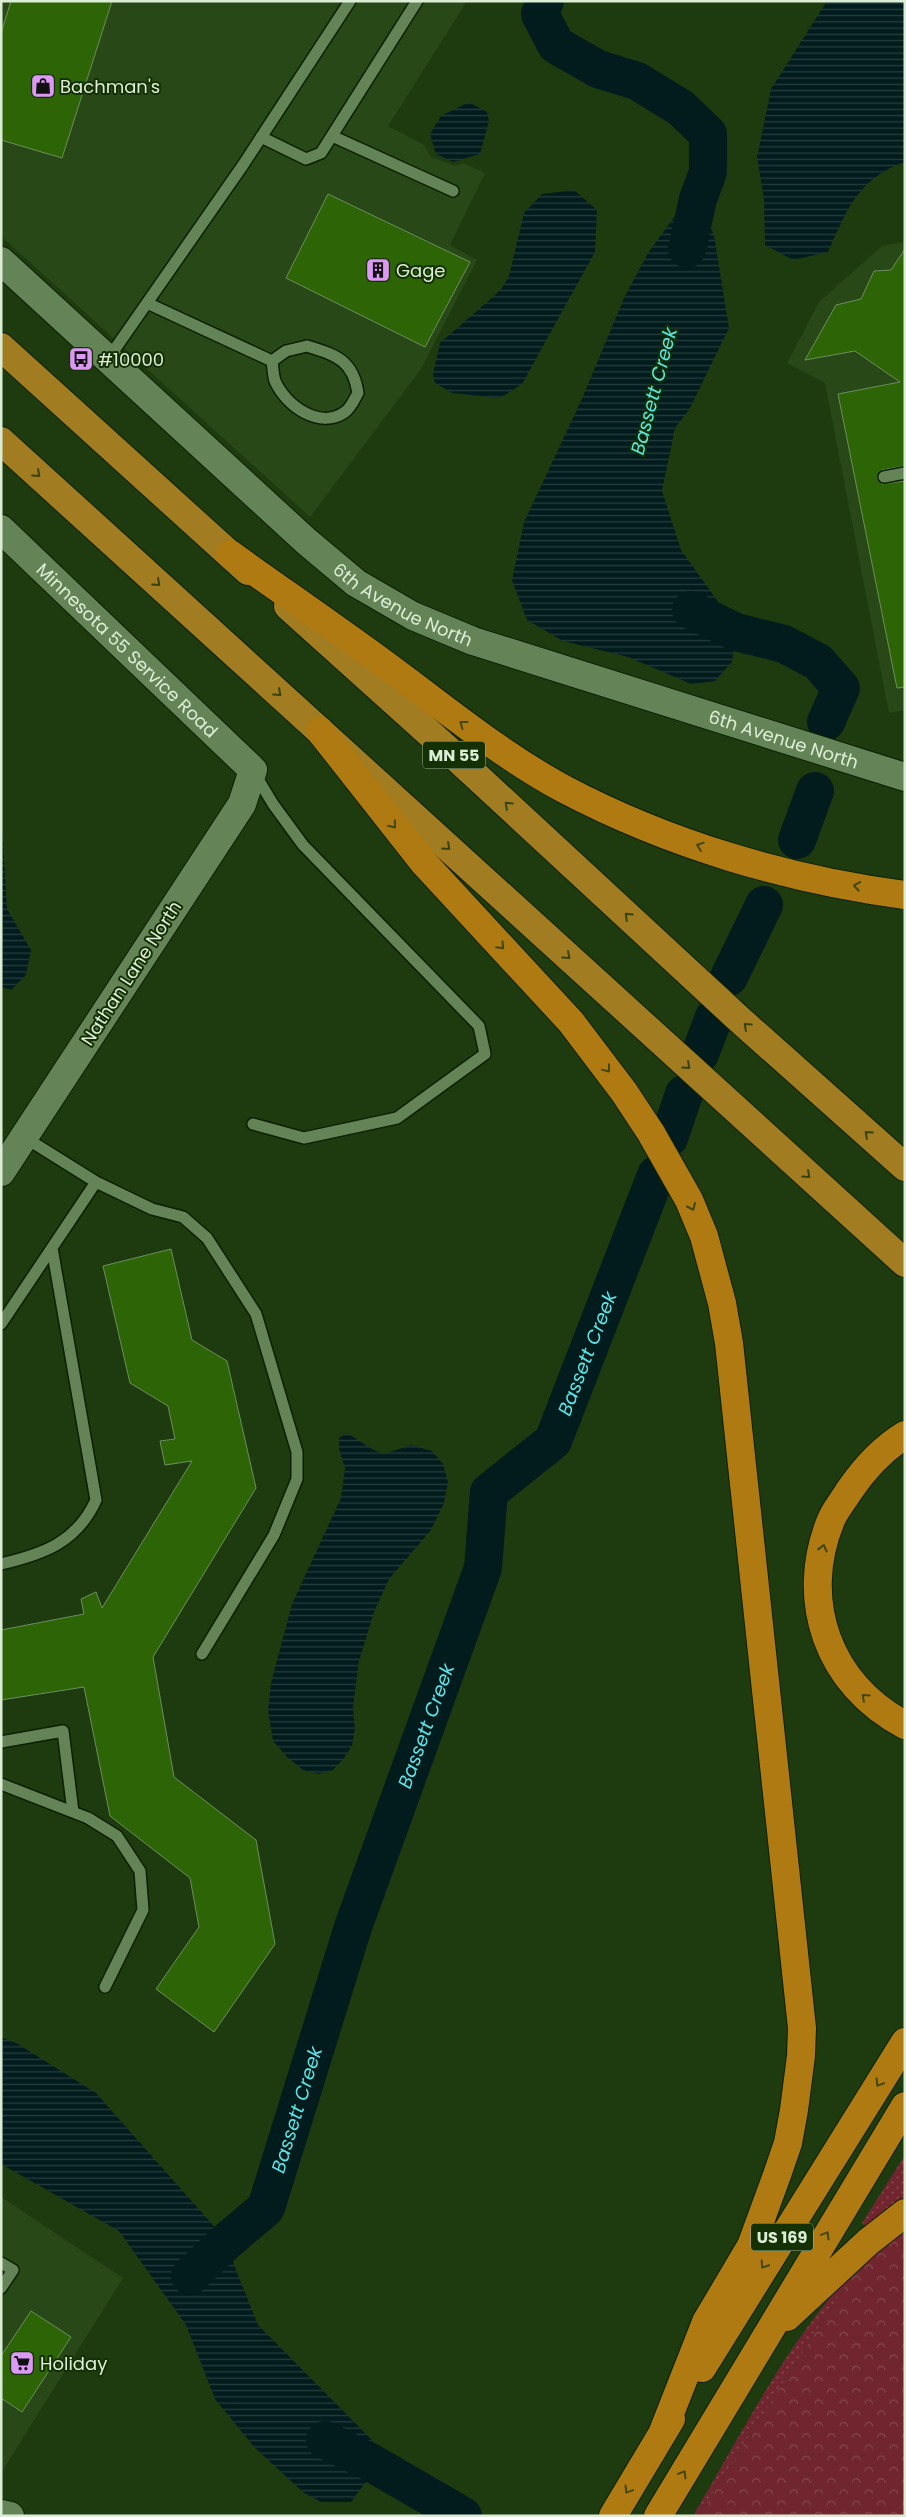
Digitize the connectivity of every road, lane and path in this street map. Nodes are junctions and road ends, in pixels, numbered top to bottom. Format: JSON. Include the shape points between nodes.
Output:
{"nodes":[{"id":1,"x":350,"y":1,"type":"edge"},
{"id":2,"x":417,"y":1,"type":"edge"},
{"id":3,"x":332,"y":136,"type":"junction"},
{"id":4,"x":262,"y":137,"type":"junction"},
{"id":5,"x":453,"y":191,"type":"dead end"},
{"id":6,"x":1,"y":261,"type":"edge"},
{"id":7,"x":147,"y":302,"type":"junction"},
{"id":8,"x":1,"y":347,"type":"edge"},
{"id":9,"x":108,"y":359,"type":"junction"},
{"id":10,"x":272,"y":361,"type":"junction"},
{"id":11,"x":1,"y":441,"type":"edge"},
{"id":12,"x":905,"y":473,"type":"edge"},
{"id":13,"x":884,"y":477,"type":"dead end"},
{"id":14,"x":1,"y":529,"type":"edge"},
{"id":15,"x":230,"y":554,"type":"junction"},
{"id":16,"x":320,"y":731,"type":"junction"},
{"id":17,"x":253,"y":770,"type":"junction"},
{"id":18,"x":905,"y":777,"type":"edge"},
{"id":19,"x":905,"y":895,"type":"edge"},
{"id":20,"x":253,"y":1124,"type":"dead end"},
{"id":21,"x":24,"y":1137,"type":"junction"},
{"id":22,"x":905,"y":1167,"type":"edge"},
{"id":23,"x":1,"y":1172,"type":"edge"},
{"id":24,"x":96,"y":1182,"type":"junction"},
{"id":25,"x":52,"y":1248,"type":"junction"},
{"id":26,"x":905,"y":1263,"type":"edge"},
{"id":27,"x":1,"y":1324,"type":"edge"},
{"id":28,"x":905,"y":1435,"type":"edge"},
{"id":29,"x":1,"y":1564,"type":"edge"},
{"id":30,"x":202,"y":1654,"type":"dead end"},
{"id":31,"x":905,"y":1725,"type":"edge"},
{"id":32,"x":1,"y":1742,"type":"edge"},
{"id":33,"x":1,"y":1784,"type":"edge"},
{"id":34,"x":73,"y":1812,"type":"junction"},
{"id":35,"x":105,"y":1987,"type":"dead end"},
{"id":36,"x":905,"y":2042,"type":"edge"},
{"id":37,"x":905,"y":2106,"type":"edge"},
{"id":38,"x":905,"y":2213,"type":"edge"},
{"id":39,"x":1,"y":2263,"type":"edge"},
{"id":40,"x":1,"y":2288,"type":"edge"},
{"id":41,"x":766,"y":2337,"type":"junction"},
{"id":42,"x":662,"y":2434,"type":"junction"},
{"id":43,"x":1,"y":2514,"type":"edge"},
{"id":44,"x":10,"y":2516,"type":"edge"},
{"id":45,"x":612,"y":2516,"type":"edge"},
{"id":46,"x":658,"y":2516,"type":"edge"}],
"edges":[{"from":1,"to":4,"type":"lane"},
{"from":2,"to":3,"type":"lane"},
{"from":3,"to":4,"type":"lane","via":[[322,153],[306,159]]},
{"from":3,"to":5,"type":"lane"},
{"from":4,"to":7,"type":"lane"},
{"from":6,"to":9,"type":"street","name":"6th Avenue North"},
{"from":7,"to":9,"type":"lane"},
{"from":7,"to":10,"type":"lane"},
{"from":8,"to":15,"type":"highway","number":"MN 55"},
{"from":9,"to":18,"type":"street","name":"6th Avenue North","via":[[349,577],[412,616],[473,641]]},
{"from":10,"to":10,"type":"lane","via":[[286,351],[307,346],[328,352],[356,376],[358,393],[346,412],[329,419],[306,414],[286,396],[275,380]]},
{"from":11,"to":16,"type":"highway","one_way":true},
{"from":12,"to":13,"type":"lane"},
{"from":14,"to":17,"type":"street","name":"Minnesota 55 Service Road"},
{"from":19,"to":15,"type":"highway","one_way":true,"via":[[795,876],[736,860],[648,827],[564,789],[482,738]]},
{"from":22,"to":15,"type":"highway","number":"MN 55","one_way":true},
{"from":16,"to":26,"type":"highway","one_way":true},
{"from":16,"to":42,"type":"highway","one_way":true,"via":[[424,863],[570,1022],[624,1092],[689,1200],[704,1236],[722,1303],[767,1685],[802,2028],[801,2056],[788,2143],[766,2208],[751,2246],[706,2322]]},
{"from":17,"to":20,"type":"lane","via":[[273,804],[304,845],[479,1026],[485,1054],[397,1118],[304,1138]]},
{"from":17,"to":21,"type":"street","name":"Nathan Lane North","via":[[242,804]]},
{"from":21,"to":23,"type":"street","name":"Nathan Lane North"},
{"from":21,"to":24,"type":"lane"},
{"from":24,"to":25,"type":"lane"},
{"from":24,"to":30,"type":"lane","via":[[152,1209],[183,1217],[207,1238],[256,1314],[297,1452],[296,1479],[274,1535]]},
{"from":25,"to":27,"type":"lane"},
{"from":25,"to":29,"type":"lane","via":[[96,1500],[88,1518],[63,1542],[33,1557]]},
{"from":31,"to":28,"type":"highway","one_way":true,"via":[[851,1684],[828,1641],[816,1585],[831,1519],[869,1464]]},
{"from":32,"to":34,"type":"lane","via":[[63,1730]]},
{"from":33,"to":34,"type":"lane"},
{"from":34,"to":35,"type":"lane","via":[[117,1836],[140,1871],[143,1910]]},
{"from":36,"to":42,"type":"highway","number":"US 169","one_way":true},
{"from":41,"to":37,"type":"highway","number":"US 169","one_way":true},
{"from":38,"to":41,"type":"highway","via":[[868,2242]]},
{"from":39,"to":40,"type":"lane","via":[[13,2270]]},
{"from":46,"to":41,"type":"highway","number":"US 169","one_way":true},
{"from":42,"to":45,"type":"highway","number":"US 169","one_way":true},
{"from":43,"to":44,"type":"street"}]}
